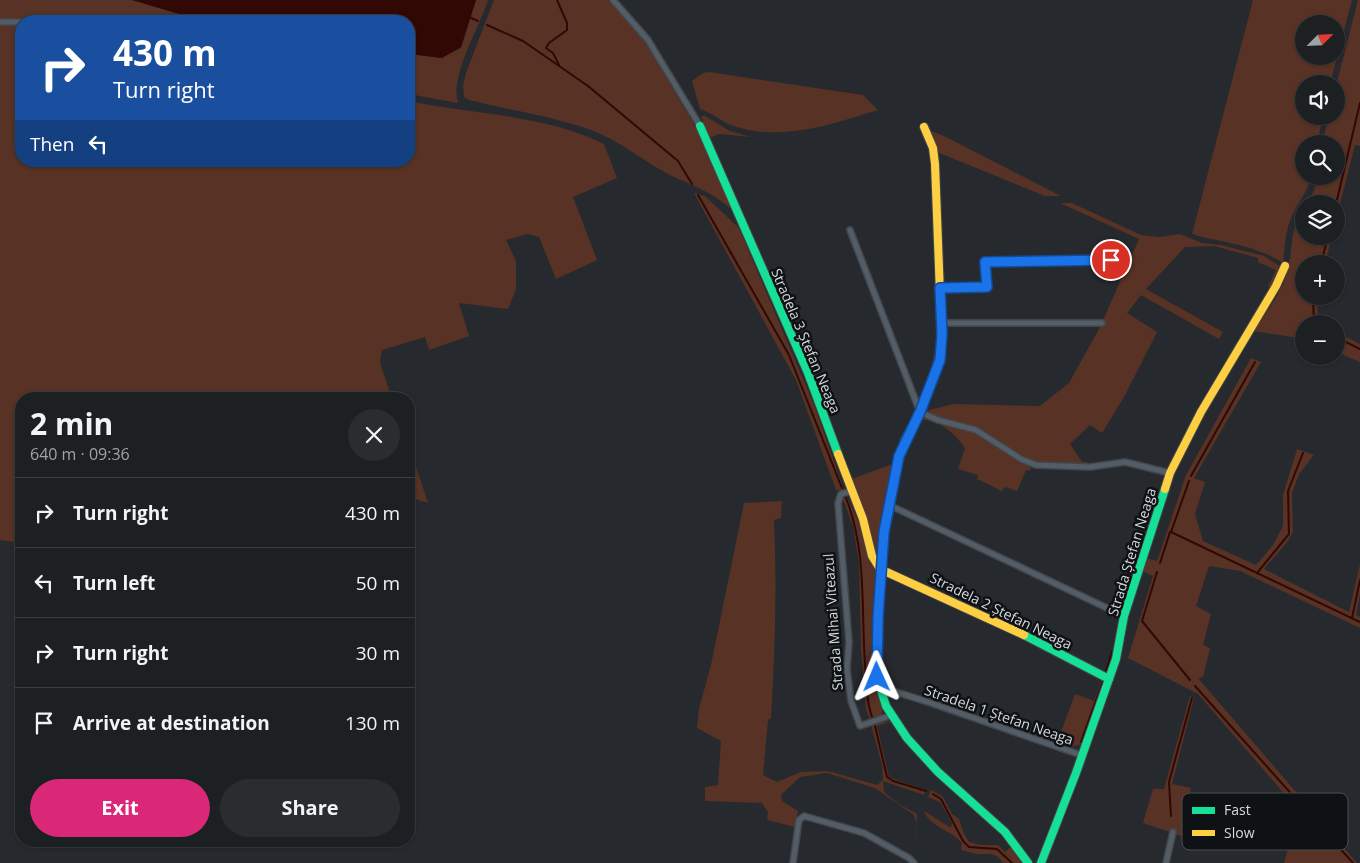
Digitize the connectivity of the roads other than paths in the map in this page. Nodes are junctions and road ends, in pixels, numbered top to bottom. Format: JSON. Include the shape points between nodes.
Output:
{"nodes":[{"id":1,"x":614,"y":0,"type":"edge"},
{"id":2,"x":0,"y":22,"type":"edge"},
{"id":3,"x":15,"y":22,"type":"edge"},
{"id":4,"x":700,"y":126,"type":"joint"},
{"id":5,"x":924,"y":127,"type":"dead end"},
{"id":6,"x":850,"y":230,"type":"dead end"},
{"id":7,"x":1129,"y":260,"type":"dead end"},
{"id":8,"x":1285,"y":266,"type":"dead end"},
{"id":9,"x":940,"y":288,"type":"junction"},
{"id":10,"x":942,"y":323,"type":"junction"},
{"id":11,"x":1102,"y":323,"type":"dead end"},
{"id":12,"x":920,"y":412,"type":"junction"},
{"id":13,"x":1170,"y":473,"type":"junction"},
{"id":14,"x":852,"y":491,"type":"junction"},
{"id":15,"x":889,"y":505,"type":"junction"},
{"id":16,"x":880,"y":569,"type":"junction"},
{"id":17,"x":1124,"y":616,"type":"junction"},
{"id":18,"x":1109,"y":678,"type":"junction"},
{"id":19,"x":881,"y":692,"type":"junction"},
{"id":20,"x":892,"y":715,"type":"junction"},
{"id":21,"x":1081,"y":755,"type":"junction"},
{"id":22,"x":1173,"y":832,"type":"dead end"},
{"id":23,"x":793,"y":863,"type":"edge"},
{"id":24,"x":914,"y":863,"type":"edge"},
{"id":25,"x":1028,"y":863,"type":"edge"},
{"id":26,"x":1040,"y":863,"type":"edge"},
{"id":27,"x":1166,"y":863,"type":"edge"}],
"edges":[{"from":1,"to":4,"type":"street","via":[[648,40]]},
{"from":2,"to":3,"type":"street"},
{"from":4,"to":14,"type":"street","name":"Stradela 3 Ștefan Neaga","via":[[808,373]]},
{"from":5,"to":9,"type":"street","via":[[934,156]]},
{"from":6,"to":12,"type":"street"},
{"from":7,"to":9,"type":"street","via":[[985,262],[987,287]]},
{"from":8,"to":13,"type":"street","name":"Strada Ștefan Neaga","via":[[1201,412]]},
{"from":9,"to":10,"type":"street"},
{"from":10,"to":11,"type":"street"},
{"from":10,"to":12,"type":"street","via":[[940,360]]},
{"from":12,"to":13,"type":"street","via":[[976,430],[1021,459],[1035,464],[1090,467],[1125,462]]},
{"from":12,"to":15,"type":"street","via":[[899,456]]},
{"from":13,"to":17,"type":"street","name":"Strada Ștefan Neaga"},
{"from":14,"to":16,"type":"street","name":"Stradela 3 Ștefan Neaga","via":[[872,556]]},
{"from":14,"to":20,"type":"street","name":"Strada Mihai Viteazul","via":[[841,494],[838,502],[851,701],[860,726]]},
{"from":15,"to":16,"type":"street"},
{"from":15,"to":17,"type":"street"},
{"from":16,"to":18,"type":"street","name":"Stradela 2 Ștefan Neaga","via":[[998,622]]},
{"from":16,"to":19,"type":"street","via":[[876,663]]},
{"from":17,"to":18,"type":"street","name":"Strada Ștefan Neaga"},
{"from":18,"to":21,"type":"street","name":"Strada Ștefan Neaga"},
{"from":19,"to":20,"type":"street"},
{"from":19,"to":21,"type":"street","name":"Stradela 1 Ștefan Neaga","via":[[896,692],[928,702]]},
{"from":20,"to":25,"type":"street","via":[[938,772],[1005,832]]},
{"from":21,"to":26,"type":"street","name":"Strada Ștefan Neaga"},
{"from":22,"to":27,"type":"street"},
{"from":23,"to":24,"type":"street","via":[[799,820],[804,816],[864,833]]}]}
